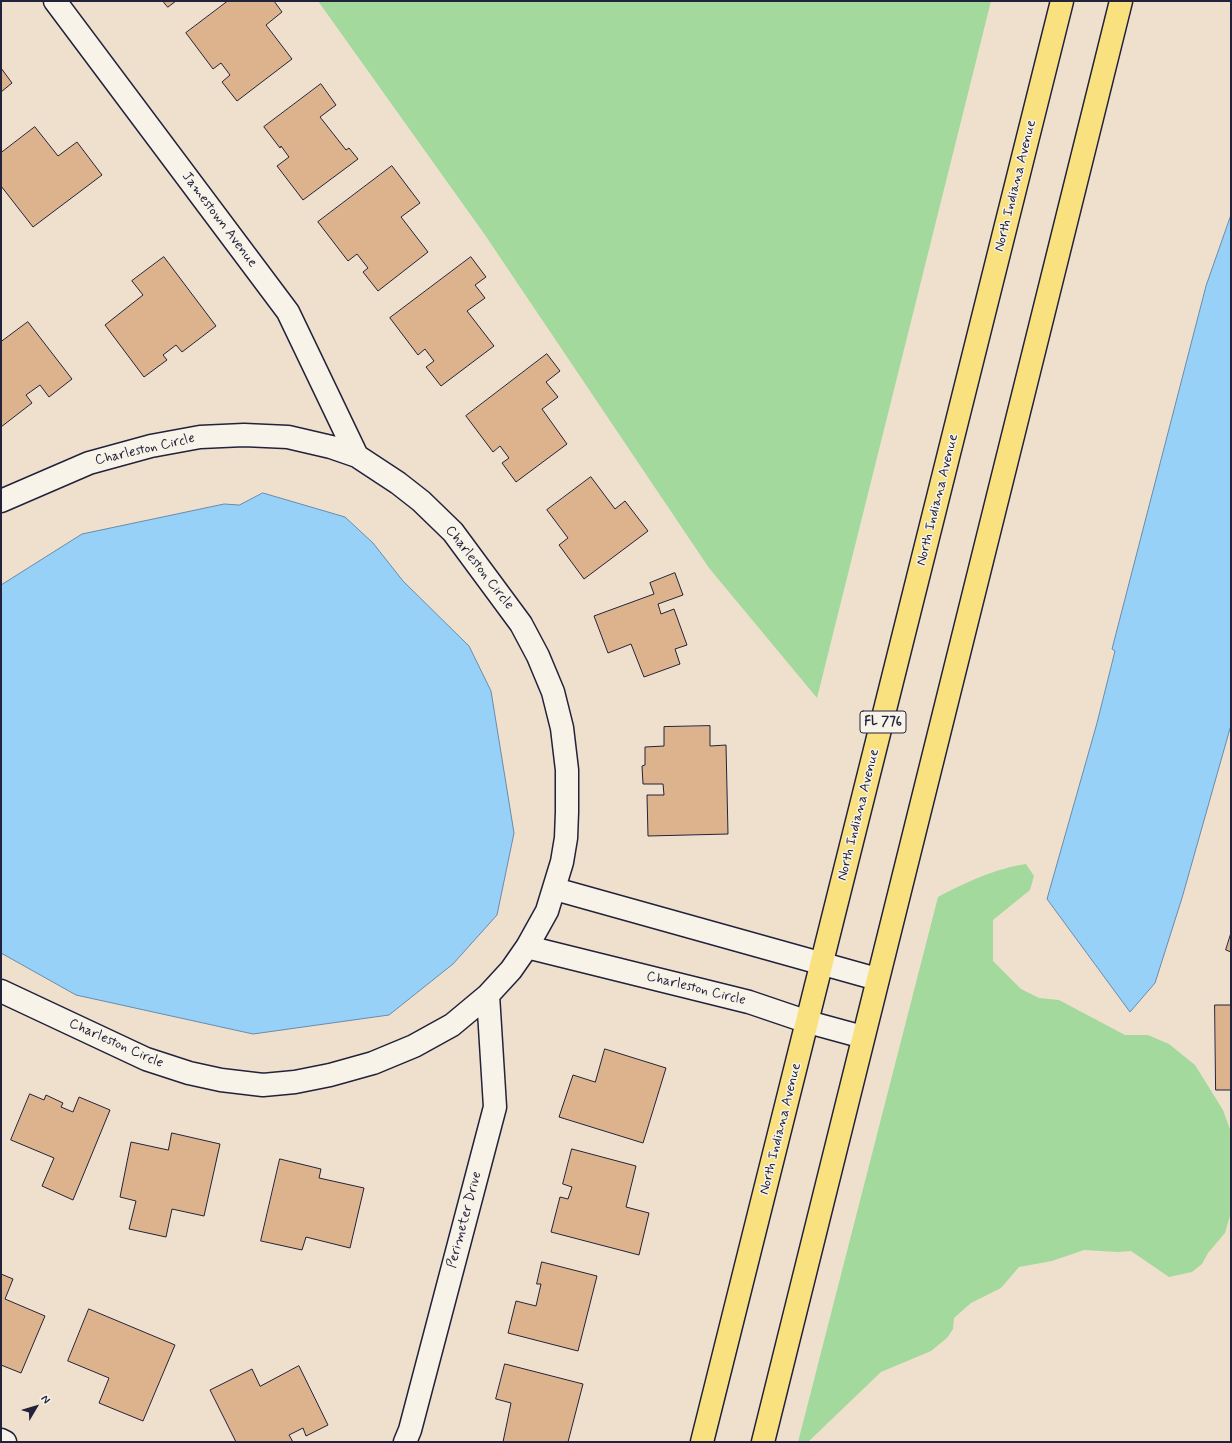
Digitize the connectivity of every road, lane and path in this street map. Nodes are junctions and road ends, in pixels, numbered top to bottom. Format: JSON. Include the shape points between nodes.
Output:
{"nodes":[{"id":1,"x":55,"y":1,"type":"edge"},
{"id":2,"x":1062,"y":1,"type":"edge"},
{"id":3,"x":1121,"y":1,"type":"edge"},
{"id":4,"x":357,"y":456,"type":"junction"},
{"id":5,"x":1,"y":501,"type":"edge"},
{"id":6,"x":555,"y":889,"type":"junction"},
{"id":7,"x":527,"y":947,"type":"junction"},
{"id":8,"x":822,"y":964,"type":"junction"},
{"id":9,"x":877,"y":979,"type":"junction"},
{"id":10,"x":1,"y":991,"type":"edge"},
{"id":11,"x":488,"y":995,"type":"junction"},
{"id":12,"x":808,"y":1022,"type":"junction"},
{"id":13,"x":863,"y":1037,"type":"junction"},
{"id":14,"x":1,"y":1440,"type":"edge"},
{"id":15,"x":5,"y":1442,"type":"edge"},
{"id":16,"x":405,"y":1442,"type":"edge"},
{"id":17,"x":702,"y":1442,"type":"edge"},
{"id":18,"x":763,"y":1442,"type":"edge"}],
"edges":[{"from":1,"to":4,"type":"street","name":"Jamestown Avenue","via":[[288,312]]},
{"from":2,"to":8,"type":"main road","name":"North Indiana Avenue","number":"FL 776"},
{"from":3,"to":9,"type":"main road"},
{"from":4,"to":5,"type":"street","name":"Charleston Circle","via":[[288,437],[200,437],[151,446],[89,463]]},
{"from":4,"to":6,"type":"street","name":"Charleston Circle","via":[[421,501],[453,532],[521,624],[538,656],[553,692],[562,728],[567,770],[566,838]]},
{"from":6,"to":7,"type":"street","name":"Charleston Circle","via":[[547,911]]},
{"from":6,"to":8,"type":"street"},
{"from":7,"to":11,"type":"street","name":"Charleston Circle","via":[[512,970]]},
{"from":7,"to":12,"type":"street","name":"Charleston Circle","via":[[749,1002]]},
{"from":8,"to":9,"type":"street"},
{"from":8,"to":12,"type":"main road","name":"North Indiana Avenue","number":"FL 776"},
{"from":9,"to":13,"type":"main road"},
{"from":10,"to":11,"type":"street","name":"Charleston Circle","via":[[146,1059],[214,1079],[263,1085],[295,1082],[373,1063],[414,1046],[452,1024]]},
{"from":11,"to":16,"type":"street","name":"Perimeter Drive","via":[[495,1107]]},
{"from":12,"to":13,"type":"street","name":"Charleston Circle"},
{"from":12,"to":17,"type":"main road","name":"North Indiana Avenue","number":"FL 776"},
{"from":13,"to":18,"type":"main road"},
{"from":14,"to":15,"type":"street"}]}
